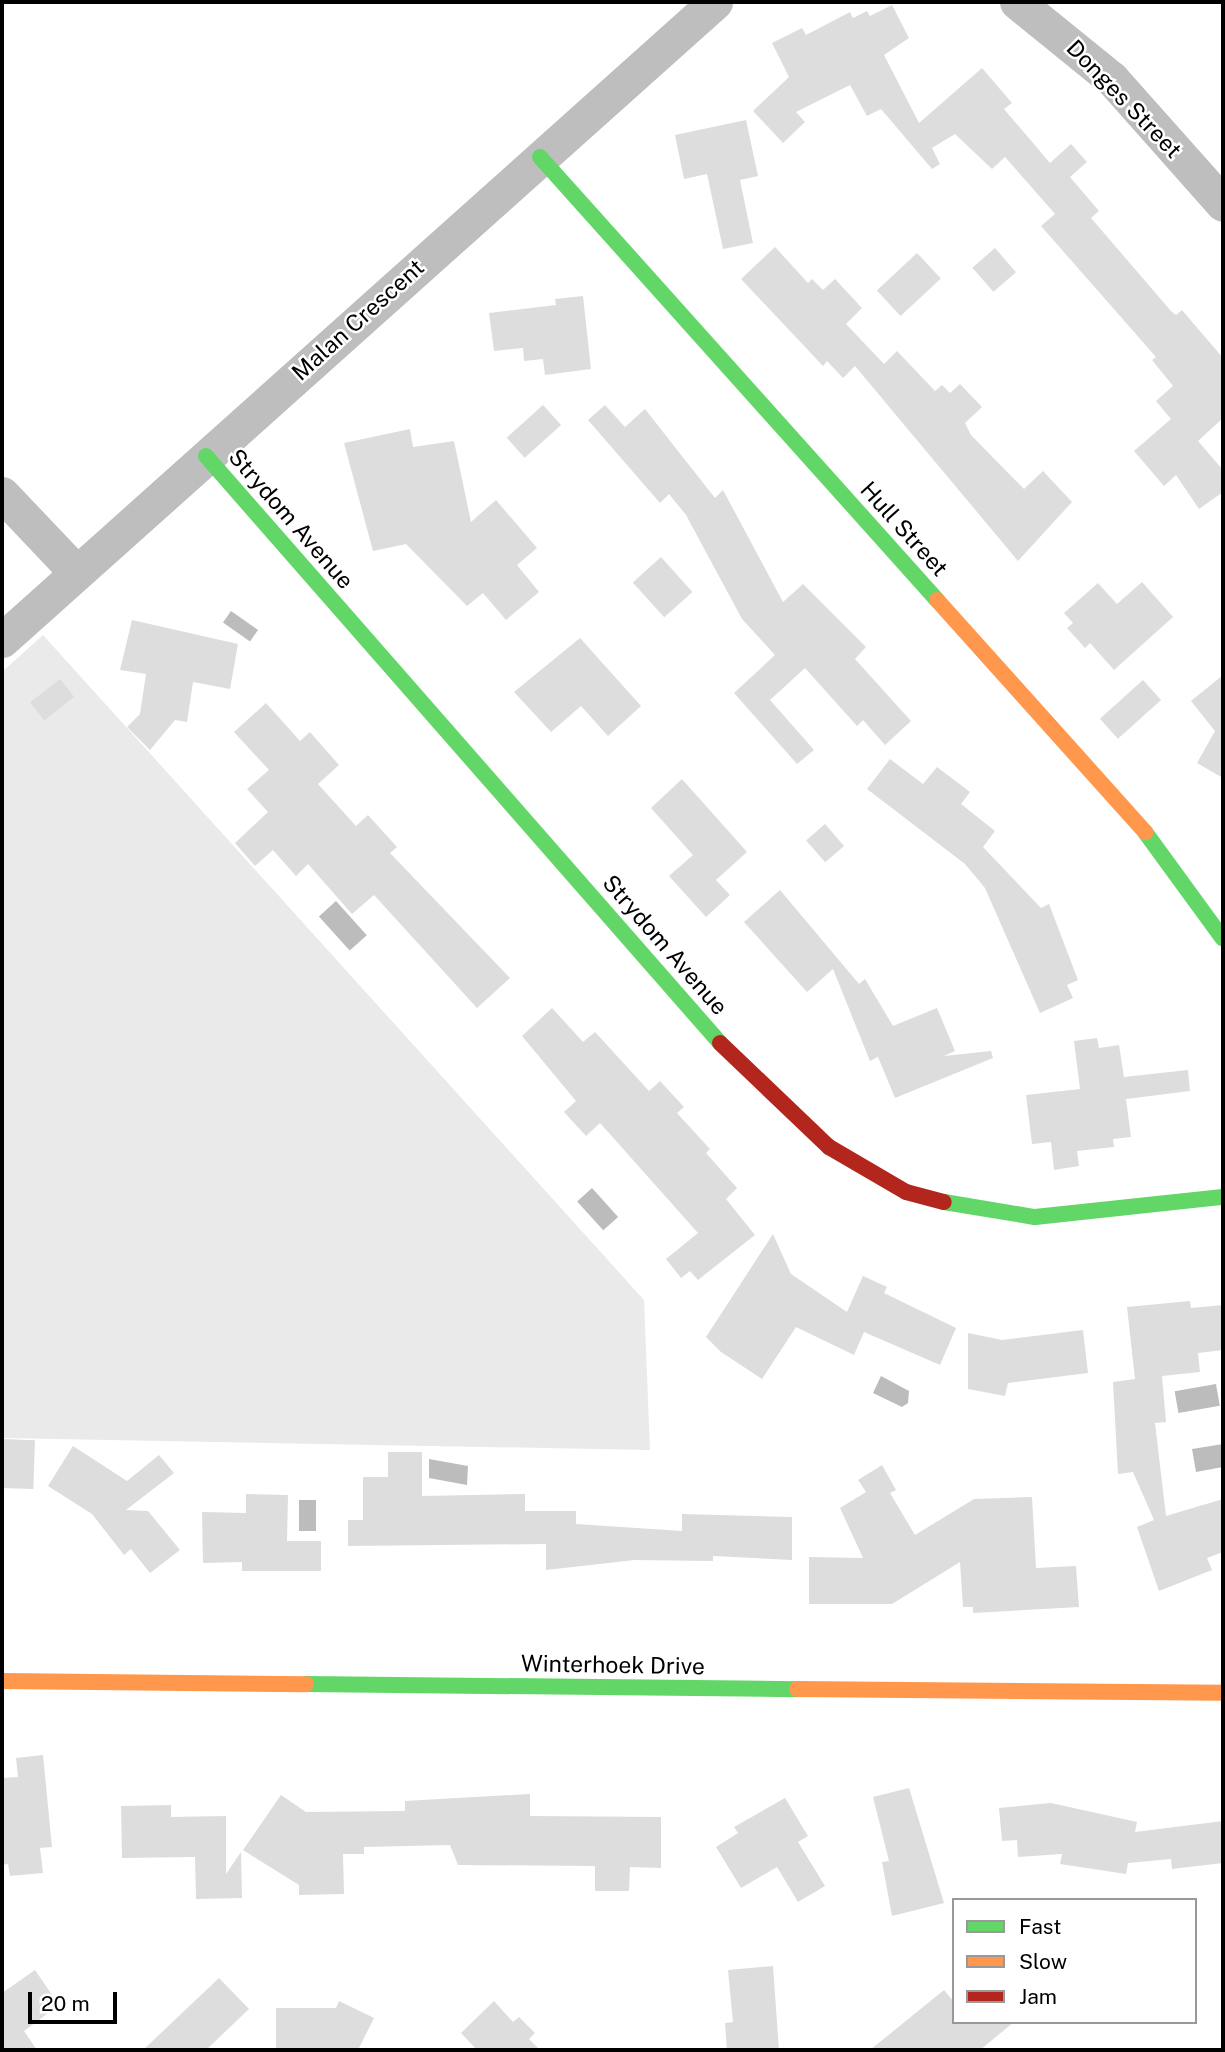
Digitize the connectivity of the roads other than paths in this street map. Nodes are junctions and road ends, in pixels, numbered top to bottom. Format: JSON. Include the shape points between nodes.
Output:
{"nodes":[{"id":1,"x":715,"y":2,"type":"edge"},
{"id":2,"x":1017,"y":2,"type":"edge"},
{"id":3,"x":540,"y":157,"type":"junction"},
{"id":4,"x":1223,"y":204,"type":"edge"},
{"id":5,"x":206,"y":456,"type":"junction"},
{"id":6,"x":2,"y":494,"type":"edge"},
{"id":7,"x":76,"y":572,"type":"junction"},
{"id":8,"x":2,"y":640,"type":"edge"},
{"id":9,"x":1223,"y":939,"type":"edge"},
{"id":10,"x":1223,"y":1197,"type":"edge"},
{"id":11,"x":2,"y":1681,"type":"edge"},
{"id":12,"x":1223,"y":1693,"type":"edge"}],
"edges":[{"from":1,"to":3,"type":"street","name":"Malan Crescent"},
{"from":2,"to":4,"type":"street","name":"Donges Street","via":[[1112,79]]},
{"from":3,"to":5,"type":"street","name":"Malan Crescent"},
{"from":3,"to":9,"type":"street","name":"Hull Street","via":[[1169,859]]},
{"from":5,"to":7,"type":"street","name":"Malan Crescent"},
{"from":5,"to":10,"type":"street","name":"Strydom Avenue","via":[[726,1049],[829,1147],[906,1192],[984,1212],[1035,1217]]},
{"from":6,"to":7,"type":"street"},
{"from":7,"to":8,"type":"street","name":"Malan Crescent"},
{"from":11,"to":12,"type":"street","name":"Winterhoek Drive"}]}
